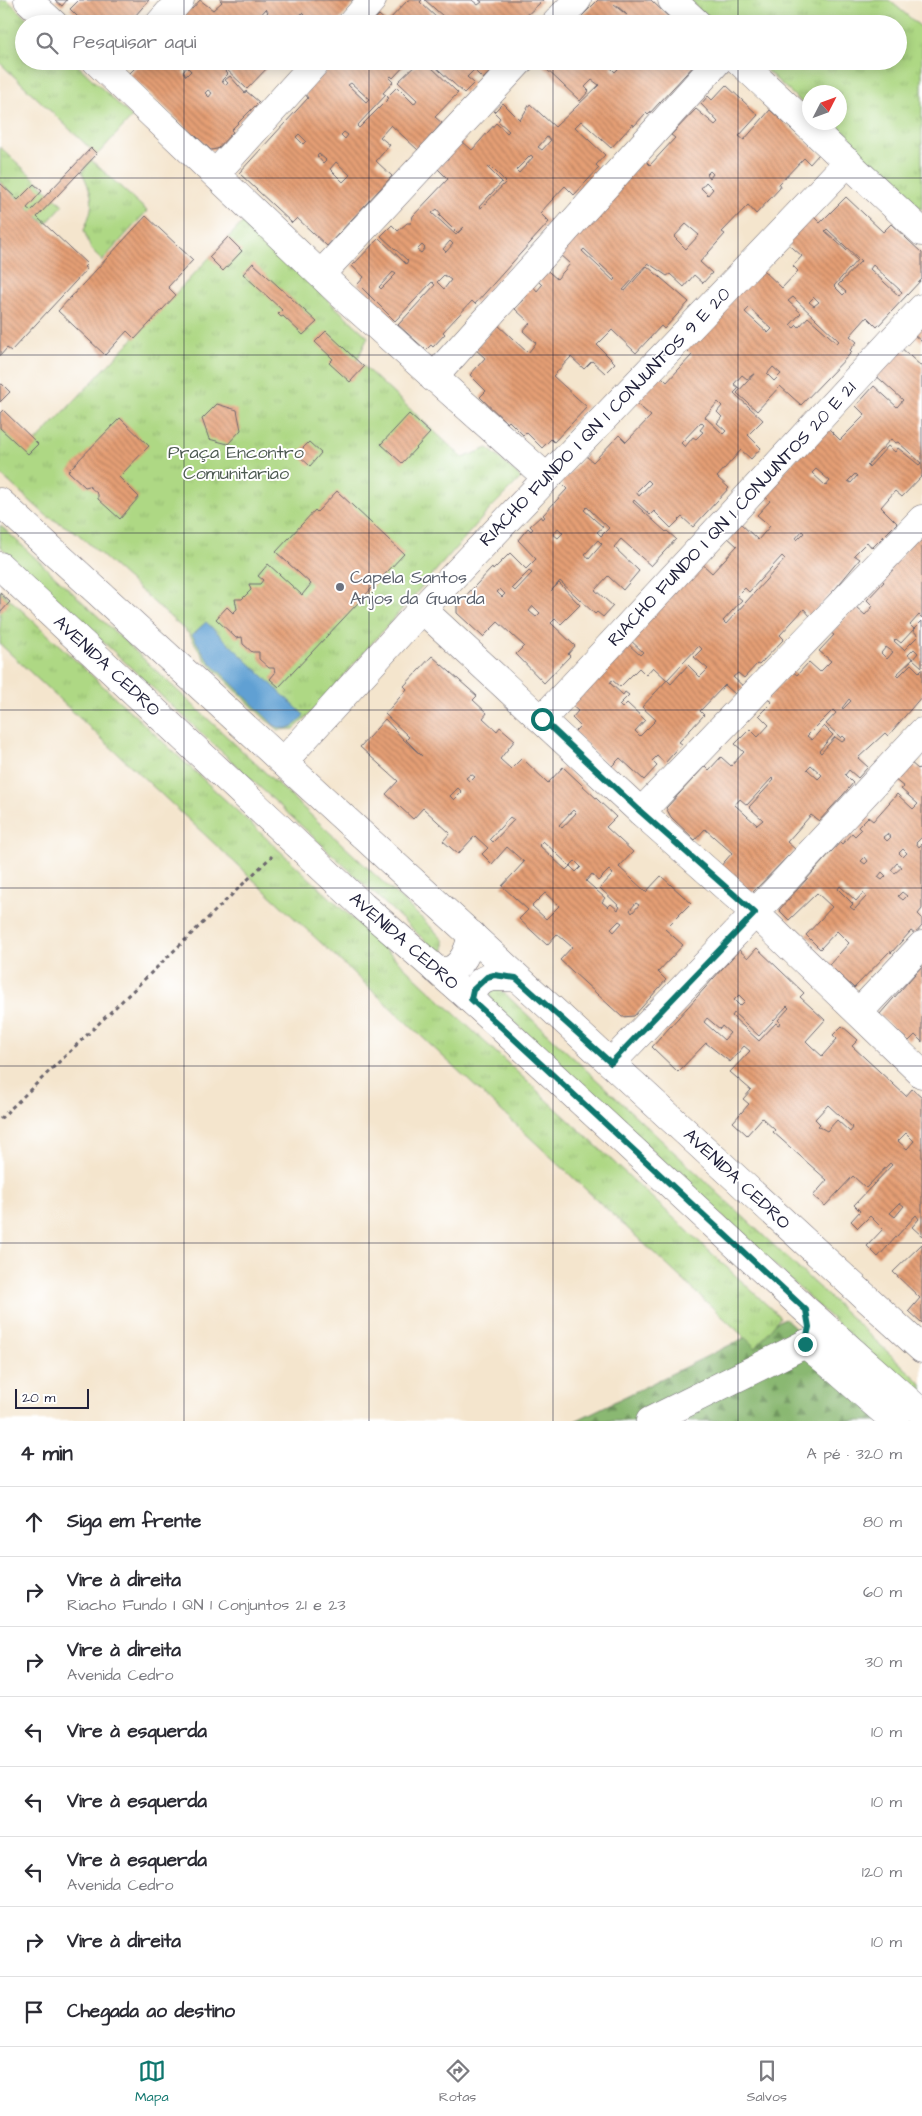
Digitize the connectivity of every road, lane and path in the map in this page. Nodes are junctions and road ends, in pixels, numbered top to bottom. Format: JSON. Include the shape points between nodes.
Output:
{"nodes":[{"id":1,"x":28,"y":0,"type":"edge"},
{"id":2,"x":180,"y":0,"type":"edge"},
{"id":3,"x":372,"y":0,"type":"edge"},
{"id":4,"x":577,"y":0,"type":"edge"},
{"id":5,"x":672,"y":0,"type":"edge"},
{"id":6,"x":44,"y":15,"type":"edge"},
{"id":7,"x":166,"y":15,"type":"edge"},
{"id":8,"x":359,"y":15,"type":"edge"},
{"id":9,"x":563,"y":15,"type":"edge"},
{"id":10,"x":688,"y":15,"type":"edge"},
{"id":11,"x":114,"y":70,"type":"edge"},
{"id":12,"x":309,"y":70,"type":"edge"},
{"id":13,"x":512,"y":70,"type":"edge"},
{"id":14,"x":710,"y":70,"type":"edge"},
{"id":15,"x":749,"y":70,"type":"edge"},
{"id":16,"x":848,"y":162,"type":"junction"},
{"id":17,"x":216,"y":173,"type":"junction"},
{"id":18,"x":922,"y":232,"type":"edge"},
{"id":19,"x":321,"y":274,"type":"junction"},
{"id":20,"x":922,"y":308,"type":"edge"},
{"id":21,"x":433,"y":378,"type":"junction"},
{"id":22,"x":546,"y":477,"type":"junction"},
{"id":23,"x":0,"y":502,"type":"edge"},
{"id":24,"x":922,"y":520,"type":"edge"},
{"id":25,"x":0,"y":566,"type":"edge"},
{"id":26,"x":422,"y":609,"type":"junction"},
{"id":27,"x":542,"y":719,"type":"junction"},
{"id":28,"x":922,"y":732,"type":"edge"},
{"id":29,"x":283,"y":762,"type":"junction"},
{"id":30,"x":641,"y":812,"type":"junction"},
{"id":31,"x":274,"y":854,"type":"dead end"},
{"id":32,"x":755,"y":913,"type":"junction"},
{"id":33,"x":472,"y":935,"type":"junction"},
{"id":34,"x":922,"y":944,"type":"edge"},
{"id":35,"x":435,"y":969,"type":"junction"},
{"id":36,"x":516,"y":978,"type":"junction"},
{"id":37,"x":478,"y":1006,"type":"junction"},
{"id":38,"x":858,"y":1012,"type":"junction"},
{"id":39,"x":611,"y":1063,"type":"junction"},
{"id":40,"x":922,"y":1074,"type":"edge"},
{"id":41,"x":0,"y":1119,"type":"edge"},
{"id":42,"x":806,"y":1310,"type":"junction"},
{"id":43,"x":836,"y":1337,"type":"junction"},
{"id":44,"x":805,"y":1344,"type":"junction"},
{"id":45,"x":922,"y":1349,"type":"edge"},
{"id":46,"x":922,"y":1413,"type":"edge"},
{"id":47,"x":650,"y":1421,"type":"edge"},
{"id":48,"x":895,"y":1421,"type":"edge"}],
"edges":[{"from":1,"to":6,"type":"street"},
{"from":2,"to":7,"type":"street"},
{"from":3,"to":8,"type":"street"},
{"from":4,"to":9,"type":"street"},
{"from":5,"to":10,"type":"street"},
{"from":11,"to":17,"type":"street"},
{"from":12,"to":17,"type":"street"},
{"from":13,"to":19,"type":"street"},
{"from":14,"to":21,"type":"street"},
{"from":15,"to":16,"type":"street"},
{"from":16,"to":18,"type":"street"},
{"from":16,"to":22,"type":"street","name":"RIACHO FUNDO I QN 1 CONJUNTOS 9 E 20"},
{"from":17,"to":19,"type":"street"},
{"from":19,"to":21,"type":"street"},
{"from":20,"to":27,"type":"street","name":"RIACHO FUNDO I QN 1 CONJUNTOS 20 E 21"},
{"from":21,"to":22,"type":"street"},
{"from":22,"to":26,"type":"street","name":"RIACHO FUNDO I QN 1 CONJUNTOS 9 E 20"},
{"from":23,"to":29,"type":"street","name":"AVENIDA CEDRO"},
{"from":24,"to":30,"type":"street"},
{"from":25,"to":35,"type":"street","name":"AVENIDA CEDRO","via":[[363,906]]},
{"from":26,"to":27,"type":"street"},
{"from":26,"to":29,"type":"street","name":"RIACHO FUNDO I QN 1 CONJUNTOS 9 E 20"},
{"from":27,"to":30,"type":"street"},
{"from":28,"to":32,"type":"street"},
{"from":29,"to":33,"type":"street","name":"AVENIDA CEDRO"},
{"from":30,"to":32,"type":"street"},
{"from":31,"to":41,"type":"path"},
{"from":32,"to":38,"type":"street"},
{"from":32,"to":39,"type":"street"},
{"from":33,"to":35,"type":"street","via":[[463,960],[451,970]]},
{"from":33,"to":36,"type":"street","name":"AVENIDA CEDRO"},
{"from":34,"to":38,"type":"street"},
{"from":35,"to":37,"type":"street","name":"AVENIDA CEDRO"},
{"from":36,"to":37,"type":"street","via":[[494,975],[481,980],[471,999]]},
{"from":36,"to":39,"type":"street","name":"AVENIDA CEDRO"},
{"from":37,"to":42,"type":"street","name":"AVENIDA CEDRO"},
{"from":38,"to":40,"type":"street"},
{"from":39,"to":45,"type":"street","name":"AVENIDA CEDRO"},
{"from":42,"to":43,"type":"street","name":"AVENIDA CEDRO"},
{"from":42,"to":44,"type":"street","via":[[809,1327]]},
{"from":43,"to":44,"type":"street","via":[[820,1338]]},
{"from":43,"to":46,"type":"street","name":"AVENIDA CEDRO"},
{"from":44,"to":47,"type":"street"},
{"from":44,"to":48,"type":"street"}]}
